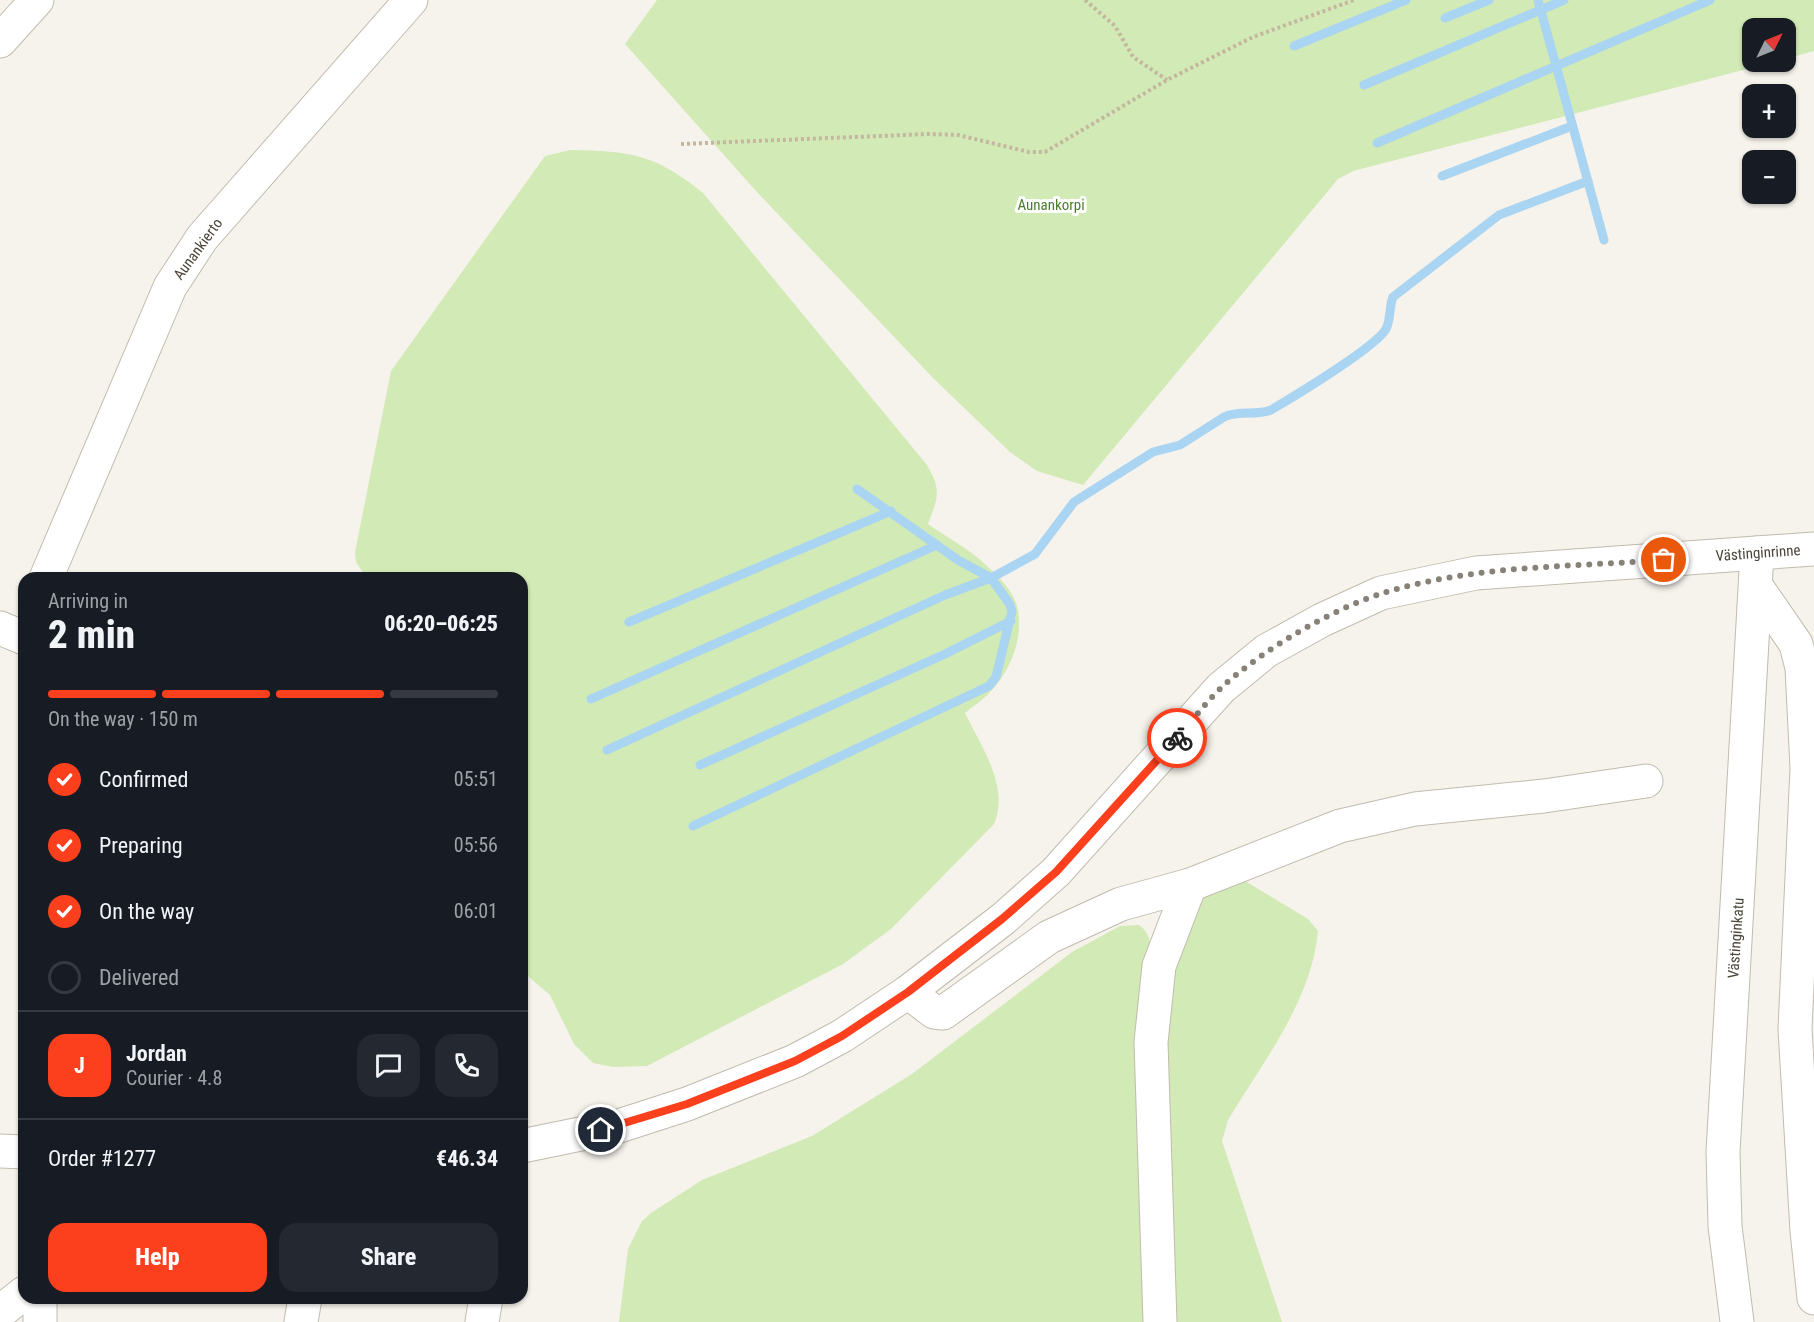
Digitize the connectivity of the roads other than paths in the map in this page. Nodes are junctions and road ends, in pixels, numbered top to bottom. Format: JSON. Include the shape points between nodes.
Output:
{"nodes":[{"id":1,"x":37,"y":0,"type":"edge"},
{"id":2,"x":411,"y":0,"type":"edge"},
{"id":3,"x":0,"y":41,"type":"edge"},
{"id":4,"x":1814,"y":549,"type":"edge"},
{"id":5,"x":1757,"y":553,"type":"junction"},
{"id":6,"x":49,"y":572,"type":"edge"},
{"id":7,"x":1756,"y":586,"type":"junction"},
{"id":8,"x":1810,"y":767,"type":"edge"},
{"id":9,"x":1646,"y":781,"type":"dead end"},
{"id":10,"x":1190,"y":885,"type":"junction"},
{"id":11,"x":908,"y":992,"type":"junction"},
{"id":12,"x":528,"y":1145,"type":"edge"},
{"id":13,"x":0,"y":1151,"type":"edge"},
{"id":14,"x":18,"y":1152,"type":"edge"},
{"id":15,"x":18,"y":1298,"type":"edge"},
{"id":16,"x":1814,"y":1298,"type":"edge"},
{"id":17,"x":40,"y":1304,"type":"edge"},
{"id":18,"x":304,"y":1304,"type":"edge"},
{"id":19,"x":485,"y":1304,"type":"edge"},
{"id":20,"x":0,"y":1312,"type":"edge"},
{"id":21,"x":40,"y":1322,"type":"edge"},
{"id":22,"x":301,"y":1322,"type":"edge"},
{"id":23,"x":482,"y":1322,"type":"edge"},
{"id":24,"x":1160,"y":1322,"type":"edge"},
{"id":25,"x":1737,"y":1322,"type":"edge"}],
"edges":[{"from":1,"to":3,"type":"street"},
{"from":2,"to":6,"type":"street","name":"Aunankierto","via":[[187,259],[170,287]]},
{"from":4,"to":5,"type":"street","name":"Västinginrinne"},
{"from":5,"to":7,"type":"street","name":"Västinginkatu"},
{"from":5,"to":11,"type":"street","name":"Västinginrinne","via":[[1476,573],[1382,593],[1322,620],[1266,651],[1221,688],[1056,872]]},
{"from":7,"to":8,"type":"street","via":[[1796,644],[1800,657]]},
{"from":7,"to":25,"type":"street","name":"Västinginkatu","via":[[1723,1152],[1725,1226]]},
{"from":8,"to":16,"type":"street","via":[[1795,1029]]},
{"from":9,"to":10,"type":"street","via":[[1379,815],[1340,826]]},
{"from":10,"to":11,"type":"street","via":[[1121,904],[1049,937],[943,1013],[934,1012]]},
{"from":10,"to":24,"type":"street","via":[[1159,966],[1151,1042]]},
{"from":11,"to":12,"type":"street","name":"Västinginrinne","via":[[842,1036],[745,1083],[619,1126]]},
{"from":13,"to":14,"type":"street"},
{"from":15,"to":20,"type":"street"},
{"from":17,"to":21,"type":"street"},
{"from":18,"to":22,"type":"street"},
{"from":19,"to":23,"type":"street"}]}
